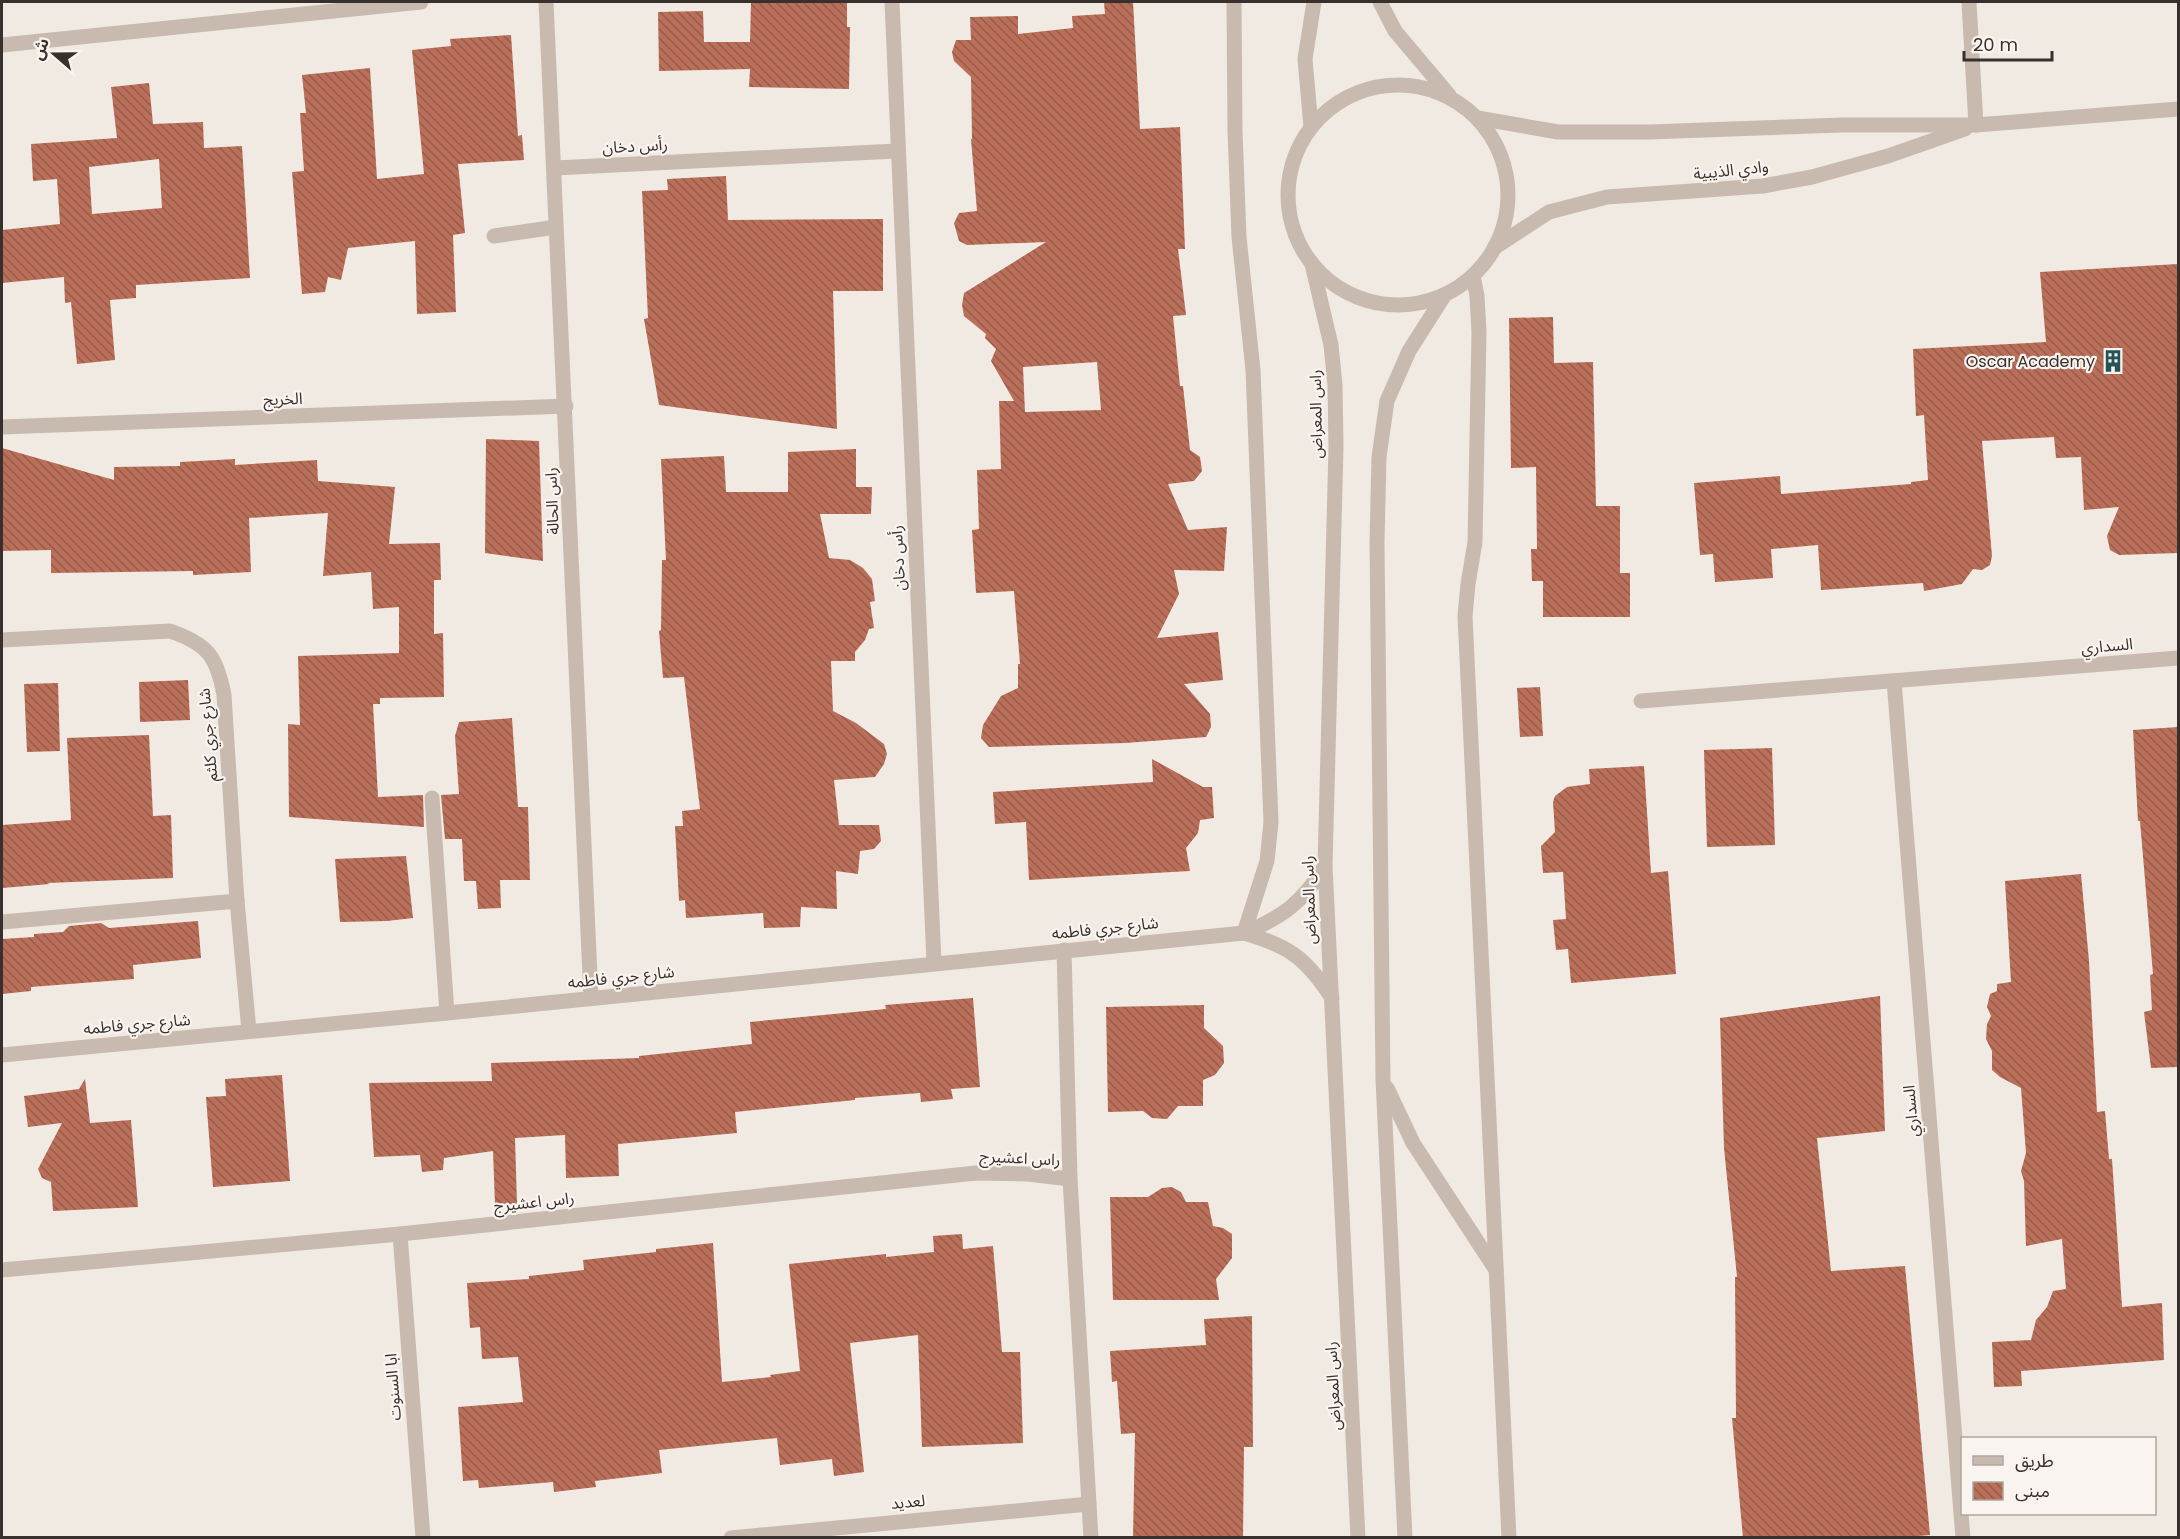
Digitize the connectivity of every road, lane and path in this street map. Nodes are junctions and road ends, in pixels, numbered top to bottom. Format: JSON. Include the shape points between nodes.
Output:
{"nodes":[{"id":1,"x":421,"y":2,"type":"edge"},
{"id":2,"x":546,"y":2,"type":"edge"},
{"id":3,"x":892,"y":2,"type":"edge"},
{"id":4,"x":1234,"y":2,"type":"edge"},
{"id":5,"x":1314,"y":2,"type":"edge"},
{"id":6,"x":1380,"y":2,"type":"edge"},
{"id":7,"x":1969,"y":2,"type":"edge"},
{"id":8,"x":2,"y":45,"type":"edge"},
{"id":9,"x":1451,"y":98,"type":"junction"},
{"id":10,"x":2178,"y":110,"type":"edge"},
{"id":11,"x":1478,"y":118,"type":"junction"},
{"id":12,"x":1976,"y":125,"type":"junction"},
{"id":13,"x":1311,"y":127,"type":"junction"},
{"id":14,"x":897,"y":151,"type":"junction"},
{"id":15,"x":555,"y":168,"type":"junction"},
{"id":16,"x":556,"y":227,"type":"junction"},
{"id":17,"x":494,"y":236,"type":"dead end"},
{"id":18,"x":1494,"y":248,"type":"junction"},
{"id":19,"x":1312,"y":264,"type":"junction"},
{"id":20,"x":1473,"y":276,"type":"junction"},
{"id":21,"x":1444,"y":296,"type":"junction"},
{"id":22,"x":566,"y":406,"type":"junction"},
{"id":23,"x":2,"y":427,"type":"edge"},
{"id":24,"x":2,"y":640,"type":"edge"},
{"id":25,"x":2178,"y":658,"type":"edge"},
{"id":26,"x":1894,"y":681,"type":"junction"},
{"id":27,"x":1641,"y":701,"type":"dead end"},
{"id":28,"x":432,"y":798,"type":"dead end"},
{"id":29,"x":1325,"y":866,"type":"junction"},
{"id":30,"x":237,"y":901,"type":"junction"},
{"id":31,"x":2,"y":922,"type":"edge"},
{"id":32,"x":1244,"y":933,"type":"junction"},
{"id":33,"x":1064,"y":950,"type":"junction"},
{"id":34,"x":934,"y":963,"type":"junction"},
{"id":35,"x":1332,"y":998,"type":"junction"},
{"id":36,"x":591,"y":999,"type":"junction"},
{"id":37,"x":447,"y":1013,"type":"junction"},
{"id":38,"x":249,"y":1031,"type":"junction"},
{"id":39,"x":2,"y":1055,"type":"edge"},
{"id":40,"x":1383,"y":1080,"type":"junction"},
{"id":41,"x":1070,"y":1179,"type":"junction"},
{"id":42,"x":400,"y":1234,"type":"junction"},
{"id":43,"x":2,"y":1270,"type":"edge"},
{"id":44,"x":1496,"y":1270,"type":"junction"},
{"id":45,"x":1089,"y":1504,"type":"junction"},
{"id":46,"x":1961,"y":1513,"type":"edge"},
{"id":47,"x":1961,"y":1515,"type":"edge"},
{"id":48,"x":758,"y":1536,"type":"edge"},
{"id":49,"x":423,"y":1538,"type":"edge"},
{"id":50,"x":731,"y":1538,"type":"edge"},
{"id":51,"x":1091,"y":1538,"type":"edge"},
{"id":52,"x":1358,"y":1538,"type":"edge"},
{"id":53,"x":1405,"y":1538,"type":"edge"},
{"id":54,"x":1509,"y":1538,"type":"edge"},
{"id":55,"x":1963,"y":1538,"type":"edge"}],
"edges":[{"from":1,"to":8,"type":"street"},
{"from":2,"to":15,"type":"street","name":"راس الحالة"},
{"from":3,"to":14,"type":"street","name":"رأس دخان"},
{"from":4,"to":32,"type":"street","via":[[1239,237],[1253,370],[1271,822],[1267,861]]},
{"from":5,"to":13,"type":"street","via":[[1305,59]]},
{"from":6,"to":9,"type":"street","via":[[1395,32]]},
{"from":7,"to":12,"type":"street"},
{"from":9,"to":11,"type":"street"},
{"from":9,"to":13,"type":"street","via":[[1422,87],[1391,84],[1360,91],[1333,106]]},
{"from":10,"to":12,"type":"street","name":"وادي الذيبية"},
{"from":11,"to":12,"type":"street","name":"وادي الذيبية","via":[[1558,132]]},
{"from":11,"to":18,"type":"street","via":[[1497,147],[1507,180],[1506,215]]},
{"from":12,"to":18,"type":"street","name":"وادي الذيبية","via":[[1812,177],[1762,186],[1607,197],[1549,212]]},
{"from":13,"to":19,"type":"street","via":[[1293,160],[1288,196],[1294,232]]},
{"from":14,"to":15,"type":"street","name":"رأس دخان"},
{"from":14,"to":34,"type":"street","name":"رأس دخان"},
{"from":15,"to":16,"type":"street","name":"راس الحالة"},
{"from":16,"to":17,"type":"street"},
{"from":16,"to":22,"type":"street","name":"راس الحالة"},
{"from":18,"to":20,"type":"street"},
{"from":19,"to":21,"type":"street","via":[[1339,289],[1372,303],[1409,305]]},
{"from":19,"to":29,"type":"street","name":"راس المعراض","via":[[1331,345],[1335,385]]},
{"from":20,"to":21,"type":"street"},
{"from":20,"to":44,"type":"street","via":[[1479,332],[1475,542],[1465,615]]},
{"from":21,"to":40,"type":"street","via":[[1409,351],[1387,401],[1379,457]]},
{"from":22,"to":23,"type":"street","name":"الخريج"},
{"from":22,"to":36,"type":"street","name":"راس الحالة"},
{"from":24,"to":30,"type":"street","name":"شارع جري كلثم","via":[[170,631],[189,637],[206,650],[219,669],[225,695]]},
{"from":25,"to":26,"type":"street","name":"السداري"},
{"from":26,"to":27,"type":"street","name":"السداري"},
{"from":26,"to":46,"type":"street","name":"السداري"},
{"from":28,"to":37,"type":"street"},
{"from":29,"to":32,"type":"street","name":"شارع جري فاطمه","via":[[1311,889],[1292,908]]},
{"from":29,"to":35,"type":"street","name":"راس المعراض"},
{"from":30,"to":31,"type":"street"},
{"from":30,"to":38,"type":"street","name":"شارع جري كلثم"},
{"from":32,"to":33,"type":"street","name":"شارع جري فاطمه"},
{"from":32,"to":35,"type":"street","name":"شارع جري فاطمه","via":[[1271,940],[1295,954],[1316,974]]},
{"from":33,"to":34,"type":"street","name":"شارع جري فاطمه"},
{"from":33,"to":41,"type":"street","name":"راس اعشيرج"},
{"from":34,"to":36,"type":"street","name":"شارع جري فاطمه"},
{"from":35,"to":52,"type":"street","name":"راس المعراض"},
{"from":36,"to":37,"type":"street","name":"شارع جري فاطمه"},
{"from":37,"to":38,"type":"street","name":"شارع جري فاطمه"},
{"from":38,"to":39,"type":"street","name":"شارع جري فاطمه"},
{"from":40,"to":44,"type":"street","via":[[1413,1143]]},
{"from":40,"to":53,"type":"street"},
{"from":41,"to":42,"type":"street","name":"راس اعشيرج","via":[[976,1173]]},
{"from":41,"to":45,"type":"street","name":"راس اعشيرج"},
{"from":42,"to":43,"type":"street","name":"راس اعشيرج"},
{"from":42,"to":49,"type":"street","name":"ابا السنوت"},
{"from":44,"to":54,"type":"street"},
{"from":45,"to":48,"type":"street","name":"لعديد"},
{"from":45,"to":51,"type":"street","name":"راس اعشيرج"},
{"from":47,"to":55,"type":"street","name":"السداري"},
{"from":48,"to":50,"type":"street","name":"لعديد"}]}
